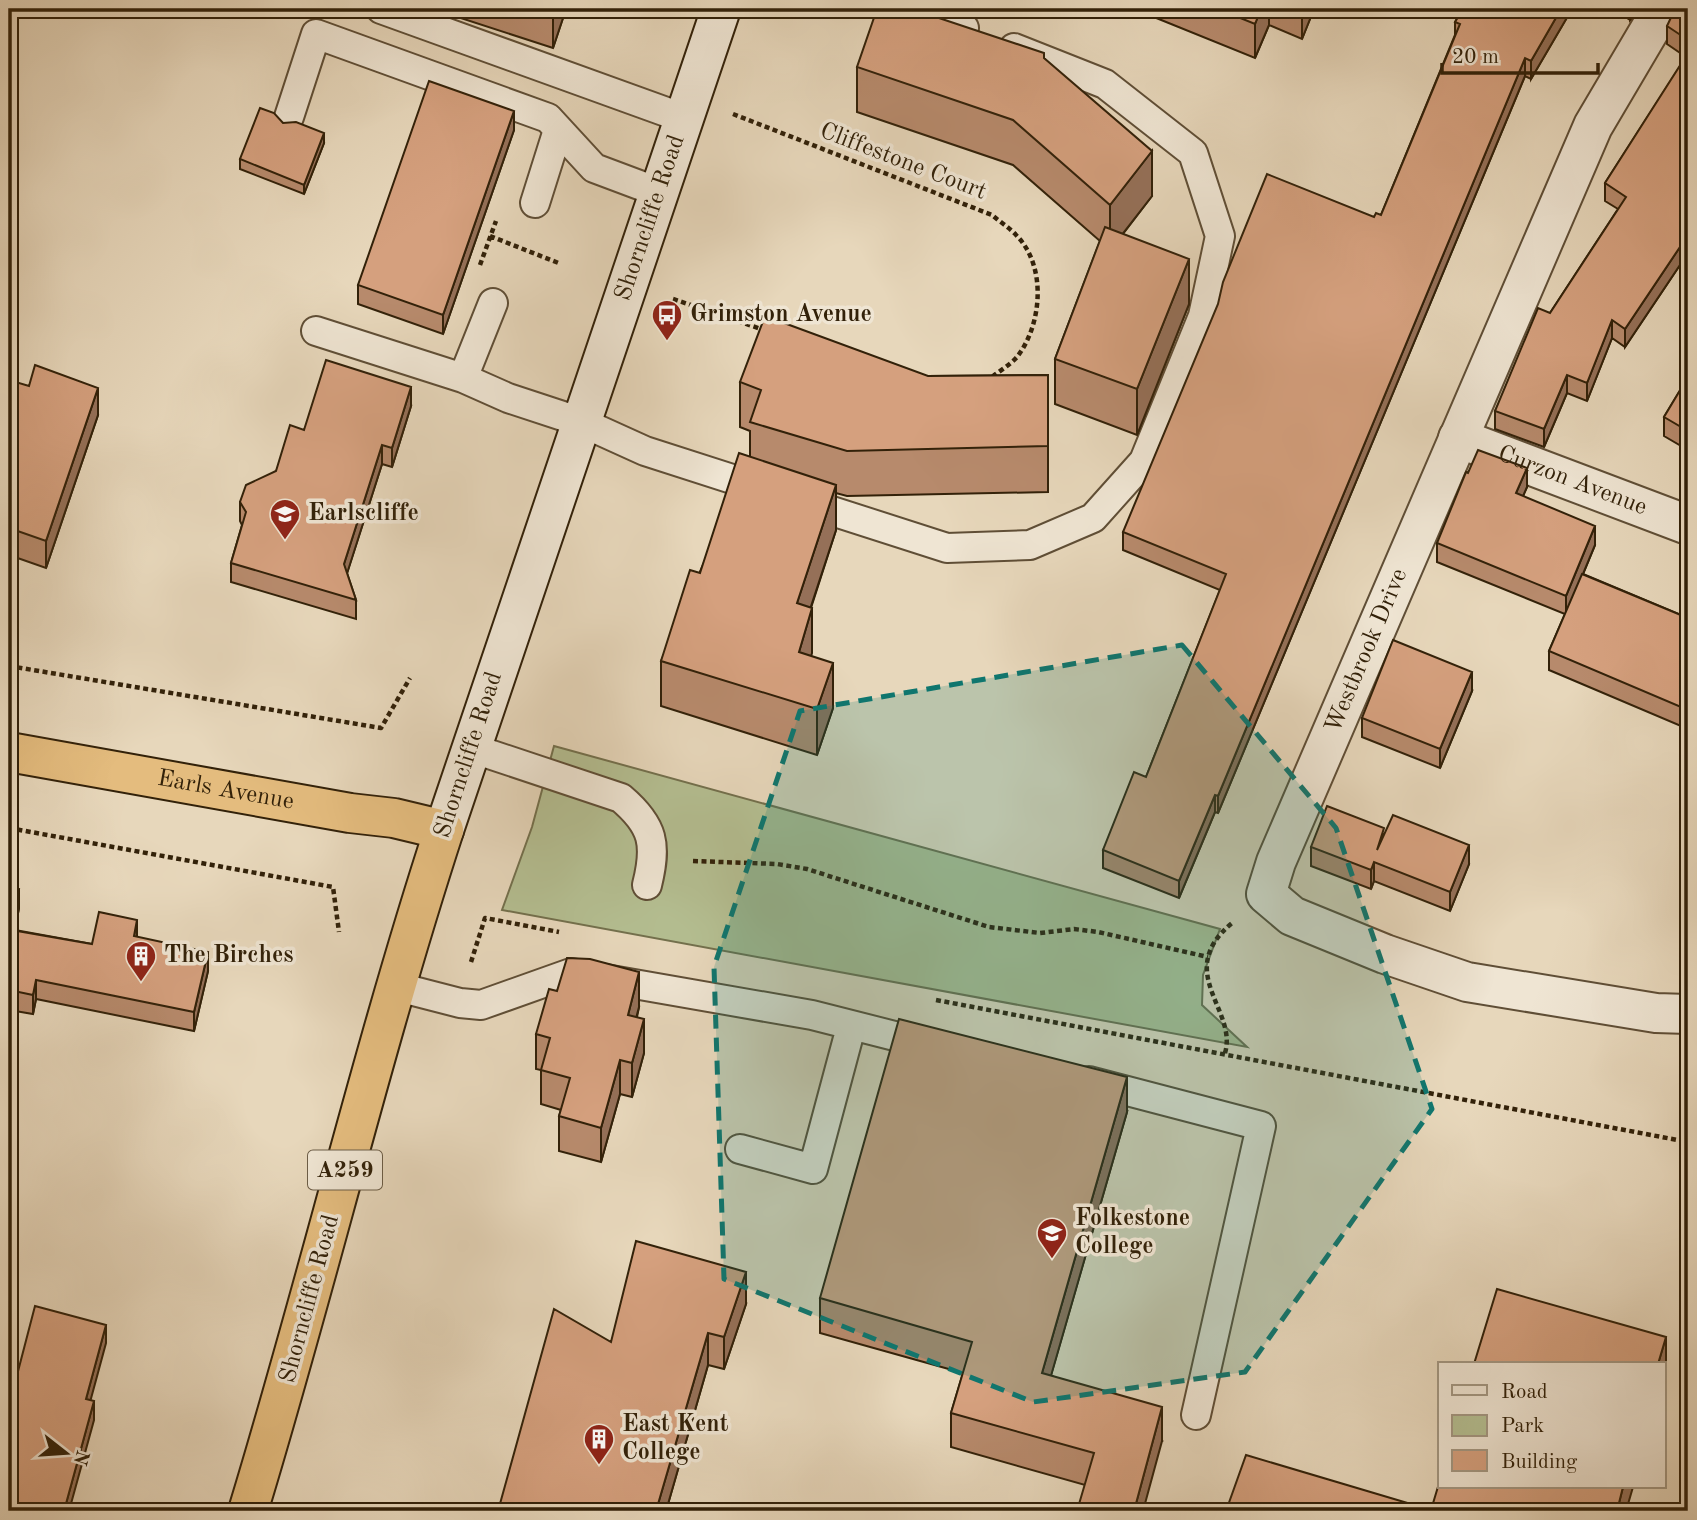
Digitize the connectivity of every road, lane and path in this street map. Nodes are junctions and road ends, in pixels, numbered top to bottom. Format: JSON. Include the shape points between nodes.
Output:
{"nodes":[{"id":1,"x":381,"y":9,"type":"edge"},
{"id":2,"x":721,"y":9,"type":"edge"},
{"id":3,"x":914,"y":9,"type":"edge"},
{"id":4,"x":1662,"y":9,"type":"edge"},
{"id":5,"x":686,"y":108,"type":"junction"},
{"id":6,"x":289,"y":117,"type":"dead end"},
{"id":7,"x":558,"y":130,"type":"junction"},
{"id":8,"x":658,"y":192,"type":"junction"},
{"id":9,"x":535,"y":203,"type":"dead end"},
{"id":10,"x":490,"y":236,"type":"dead end"},
{"id":11,"x":561,"y":264,"type":"dead end"},
{"id":12,"x":626,"y":282,"type":"junction"},
{"id":13,"x":493,"y":303,"type":"dead end"},
{"id":14,"x":316,"y":331,"type":"dead end"},
{"id":15,"x":770,"y":333,"type":"edge"},
{"id":16,"x":463,"y":378,"type":"junction"},
{"id":17,"x":986,"y":381,"type":"edge"},
{"id":18,"x":581,"y":422,"type":"junction"},
{"id":19,"x":1458,"y":438,"type":"junction"},
{"id":20,"x":1688,"y":525,"type":"edge"},
{"id":21,"x":9,"y":666,"type":"edge"},
{"id":22,"x":410,"y":678,"type":"dead end"},
{"id":23,"x":471,"y":748,"type":"junction"},
{"id":24,"x":9,"y":752,"type":"edge"},
{"id":25,"x":9,"y":828,"type":"edge"},
{"id":26,"x":444,"y":830,"type":"junction"},
{"id":27,"x":654,"y":857,"type":"junction"},
{"id":28,"x":648,"y":885,"type":"dead end"},
{"id":29,"x":1266,"y":894,"type":"junction"},
{"id":30,"x":339,"y":932,"type":"dead end"},
{"id":31,"x":568,"y":933,"type":"dead end"},
{"id":32,"x":1208,"y":957,"type":"junction"},
{"id":33,"x":469,"y":969,"type":"dead end"},
{"id":34,"x":394,"y":986,"type":"junction"},
{"id":35,"x":923,"y":998,"type":"dead end"},
{"id":36,"x":1688,"y":1014,"type":"edge"},
{"id":37,"x":851,"y":1027,"type":"junction"},
{"id":38,"x":956,"y":1051,"type":"edge"},
{"id":39,"x":1225,"y":1053,"type":"junction"},
{"id":40,"x":1061,"y":1075,"type":"edge"},
{"id":41,"x":1688,"y":1142,"type":"edge"},
{"id":42,"x":740,"y":1149,"type":"dead end"},
{"id":43,"x":1196,"y":1415,"type":"dead end"},
{"id":44,"x":248,"y":1511,"type":"edge"}],
"edges":[{"from":1,"to":5,"type":"lane"},
{"from":2,"to":5,"type":"street","name":"Shorncliffe Road"},
{"from":3,"to":18,"type":"lane","via":[[1105,84],[1193,153],[1220,236],[1203,316],[1144,461],[1093,518],[1030,545],[947,548],[645,452]]},
{"from":4,"to":19,"type":"street","name":"Westbrook Drive","via":[[1593,126]]},
{"from":5,"to":8,"type":"street","name":"Shorncliffe Road"},
{"from":5,"to":17,"type":"path","name":"Cliffestone Court","via":[[992,215],[1018,236],[1034,262],[1034,325],[1016,358]]},
{"from":6,"to":7,"type":"lane","via":[[316,34],[548,118]]},
{"from":7,"to":8,"type":"lane","via":[[594,168]]},
{"from":7,"to":9,"type":"lane"},
{"from":8,"to":12,"type":"street","name":"Shorncliffe Road"},
{"from":10,"to":11,"type":"path"},
{"from":12,"to":15,"type":"path"},
{"from":12,"to":18,"type":"street","name":"Shorncliffe Road"},
{"from":13,"to":16,"type":"lane"},
{"from":14,"to":16,"type":"lane"},
{"from":16,"to":18,"type":"lane"},
{"from":18,"to":23,"type":"street","name":"Shorncliffe Road"},
{"from":19,"to":20,"type":"street","name":"Curzon Avenue"},
{"from":19,"to":29,"type":"street","name":"Westbrook Drive"},
{"from":21,"to":22,"type":"path","via":[[381,728]]},
{"from":23,"to":26,"type":"street","name":"Shorncliffe Road"},
{"from":23,"to":27,"type":"lane","via":[[621,798],[641,815]]},
{"from":24,"to":26,"type":"highway","name":"Earls Avenue"},
{"from":25,"to":30,"type":"path","via":[[333,887]]},
{"from":26,"to":34,"type":"highway","name":"Shorncliffe Road","number":"A259"},
{"from":27,"to":28,"type":"lane"},
{"from":27,"to":32,"type":"path","via":[[807,869],[989,928],[1098,932]]},
{"from":29,"to":32,"type":"path","via":[[1223,930]]},
{"from":29,"to":36,"type":"street","via":[[1292,916],[1467,982],[1656,1013]]},
{"from":31,"to":33,"type":"path","via":[[485,918]]},
{"from":32,"to":39,"type":"path","via":[[1207,985],[1226,1030]]},
{"from":34,"to":37,"type":"lane","via":[[481,1005],[572,973],[812,1015]]},
{"from":34,"to":44,"type":"highway","name":"Shorncliffe Road","number":"A259"},
{"from":35,"to":39,"type":"path"},
{"from":37,"to":38,"type":"lane"},
{"from":37,"to":42,"type":"lane","via":[[813,1168]]},
{"from":39,"to":41,"type":"path"},
{"from":40,"to":43,"type":"lane","via":[[1261,1126]]}]}
